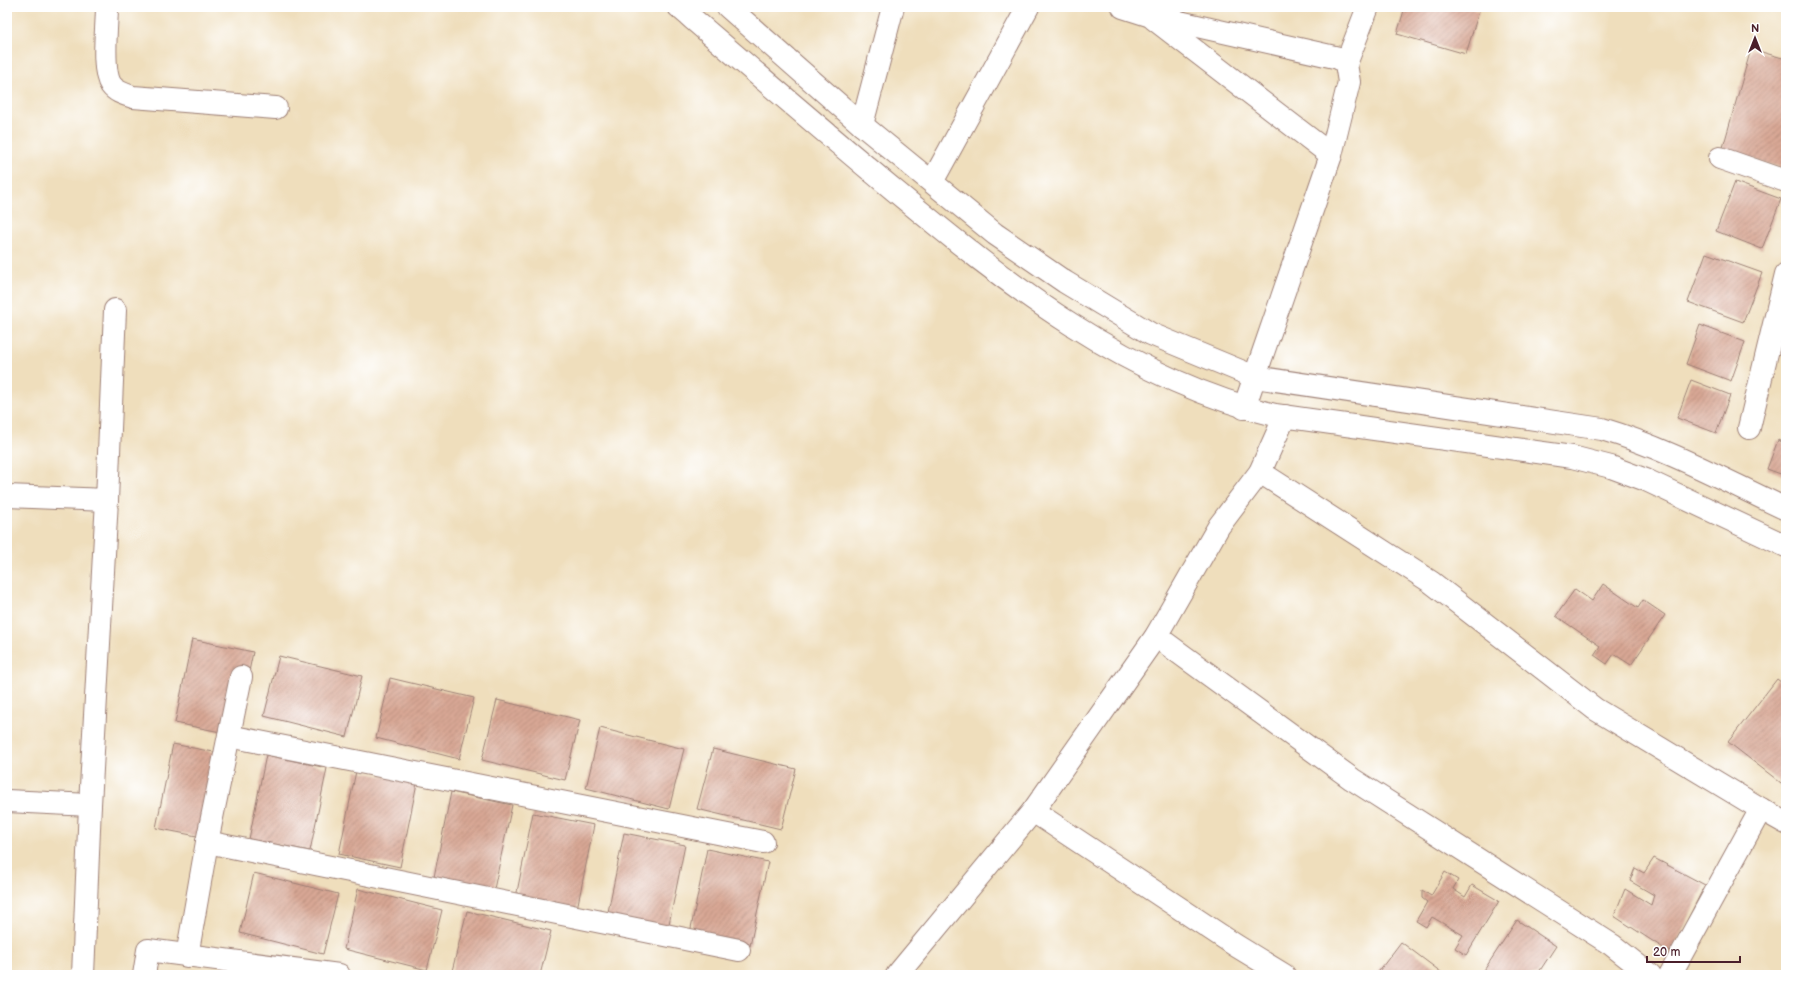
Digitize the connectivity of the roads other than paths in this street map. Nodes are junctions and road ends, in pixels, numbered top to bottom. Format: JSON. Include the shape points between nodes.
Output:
{"nodes":[{"id":1,"x":108,"y":7,"type":"edge"},
{"id":2,"x":679,"y":7,"type":"edge"},
{"id":3,"x":728,"y":7,"type":"edge"},
{"id":4,"x":893,"y":7,"type":"edge"},
{"id":5,"x":1028,"y":7,"type":"edge"},
{"id":6,"x":1123,"y":7,"type":"edge"},
{"id":7,"x":1368,"y":7,"type":"edge"},
{"id":8,"x":1148,"y":15,"type":"junction"},
{"id":9,"x":1346,"y":64,"type":"junction"},
{"id":10,"x":276,"y":108,"type":"dead end"},
{"id":11,"x":862,"y":125,"type":"junction"},
{"id":12,"x":1331,"y":155,"type":"junction"},
{"id":13,"x":1720,"y":158,"type":"dead end"},
{"id":14,"x":1786,"y":181,"type":"edge"},
{"id":15,"x":932,"y":182,"type":"junction"},
{"id":16,"x":1786,"y":274,"type":"edge"},
{"id":17,"x":115,"y":310,"type":"dead end"},
{"id":18,"x":1256,"y":377,"type":"junction"},
{"id":19,"x":1244,"y":408,"type":"junction"},
{"id":20,"x":1285,"y":416,"type":"junction"},
{"id":21,"x":1749,"y":428,"type":"dead end"},
{"id":22,"x":1260,"y":472,"type":"junction"},
{"id":23,"x":7,"y":496,"type":"edge"},
{"id":24,"x":107,"y":500,"type":"junction"},
{"id":25,"x":1786,"y":509,"type":"edge"},
{"id":26,"x":1786,"y":546,"type":"edge"},
{"id":27,"x":1156,"y":636,"type":"junction"},
{"id":28,"x":240,"y":677,"type":"dead end"},
{"id":29,"x":229,"y":736,"type":"junction"},
{"id":30,"x":7,"y":801,"type":"edge"},
{"id":31,"x":90,"y":805,"type":"junction"},
{"id":32,"x":1761,"y":809,"type":"junction"},
{"id":33,"x":1033,"y":811,"type":"junction"},
{"id":34,"x":1786,"y":822,"type":"edge"},
{"id":35,"x":207,"y":842,"type":"junction"},
{"id":36,"x":763,"y":842,"type":"dead end"},
{"id":37,"x":739,"y":950,"type":"dead end"},
{"id":38,"x":187,"y":956,"type":"junction"},
{"id":39,"x":84,"y":975,"type":"edge"},
{"id":40,"x":144,"y":975,"type":"edge"},
{"id":41,"x":339,"y":975,"type":"edge"},
{"id":42,"x":897,"y":975,"type":"edge"},
{"id":43,"x":1284,"y":975,"type":"edge"},
{"id":44,"x":1650,"y":975,"type":"edge"},
{"id":45,"x":1670,"y":975,"type":"edge"}],
"edges":[{"from":1,"to":10,"type":"street","via":[[106,73],[111,85],[120,93],[133,97]]},
{"from":2,"to":19,"type":"street","via":[[975,257],[1061,318],[1119,353],[1176,381]]},
{"from":3,"to":11,"type":"street"},
{"from":4,"to":11,"type":"street"},
{"from":5,"to":15,"type":"street"},
{"from":6,"to":8,"type":"street"},
{"from":7,"to":9,"type":"street"},
{"from":8,"to":9,"type":"street","via":[[1338,58]]},
{"from":8,"to":12,"type":"street"},
{"from":9,"to":12,"type":"street","via":[[1349,82]]},
{"from":11,"to":15,"type":"street"},
{"from":12,"to":18,"type":"street"},
{"from":13,"to":14,"type":"street"},
{"from":15,"to":18,"type":"street","via":[[995,234],[1128,321],[1151,334]]},
{"from":16,"to":21,"type":"street"},
{"from":17,"to":24,"type":"street"},
{"from":18,"to":19,"type":"street"},
{"from":18,"to":25,"type":"street","via":[[1602,429],[1630,437]]},
{"from":19,"to":20,"type":"street"},
{"from":20,"to":22,"type":"street"},
{"from":20,"to":26,"type":"street","via":[[1572,457],[1611,467],[1646,480]]},
{"from":22,"to":27,"type":"street","via":[[1219,526]]},
{"from":22,"to":32,"type":"street","via":[[1431,582],[1595,709]]},
{"from":23,"to":24,"type":"street"},
{"from":24,"to":31,"type":"street"},
{"from":27,"to":33,"type":"street"},
{"from":27,"to":44,"type":"street","via":[[1352,779],[1612,945]]},
{"from":28,"to":29,"type":"street"},
{"from":29,"to":35,"type":"street"},
{"from":29,"to":36,"type":"street"},
{"from":30,"to":31,"type":"street"},
{"from":31,"to":39,"type":"street"},
{"from":32,"to":34,"type":"street"},
{"from":32,"to":45,"type":"street"},
{"from":33,"to":42,"type":"street"},
{"from":33,"to":43,"type":"street"},
{"from":35,"to":37,"type":"street"},
{"from":35,"to":38,"type":"street"},
{"from":38,"to":40,"type":"street","via":[[148,950]]},
{"from":38,"to":41,"type":"street"}]}
